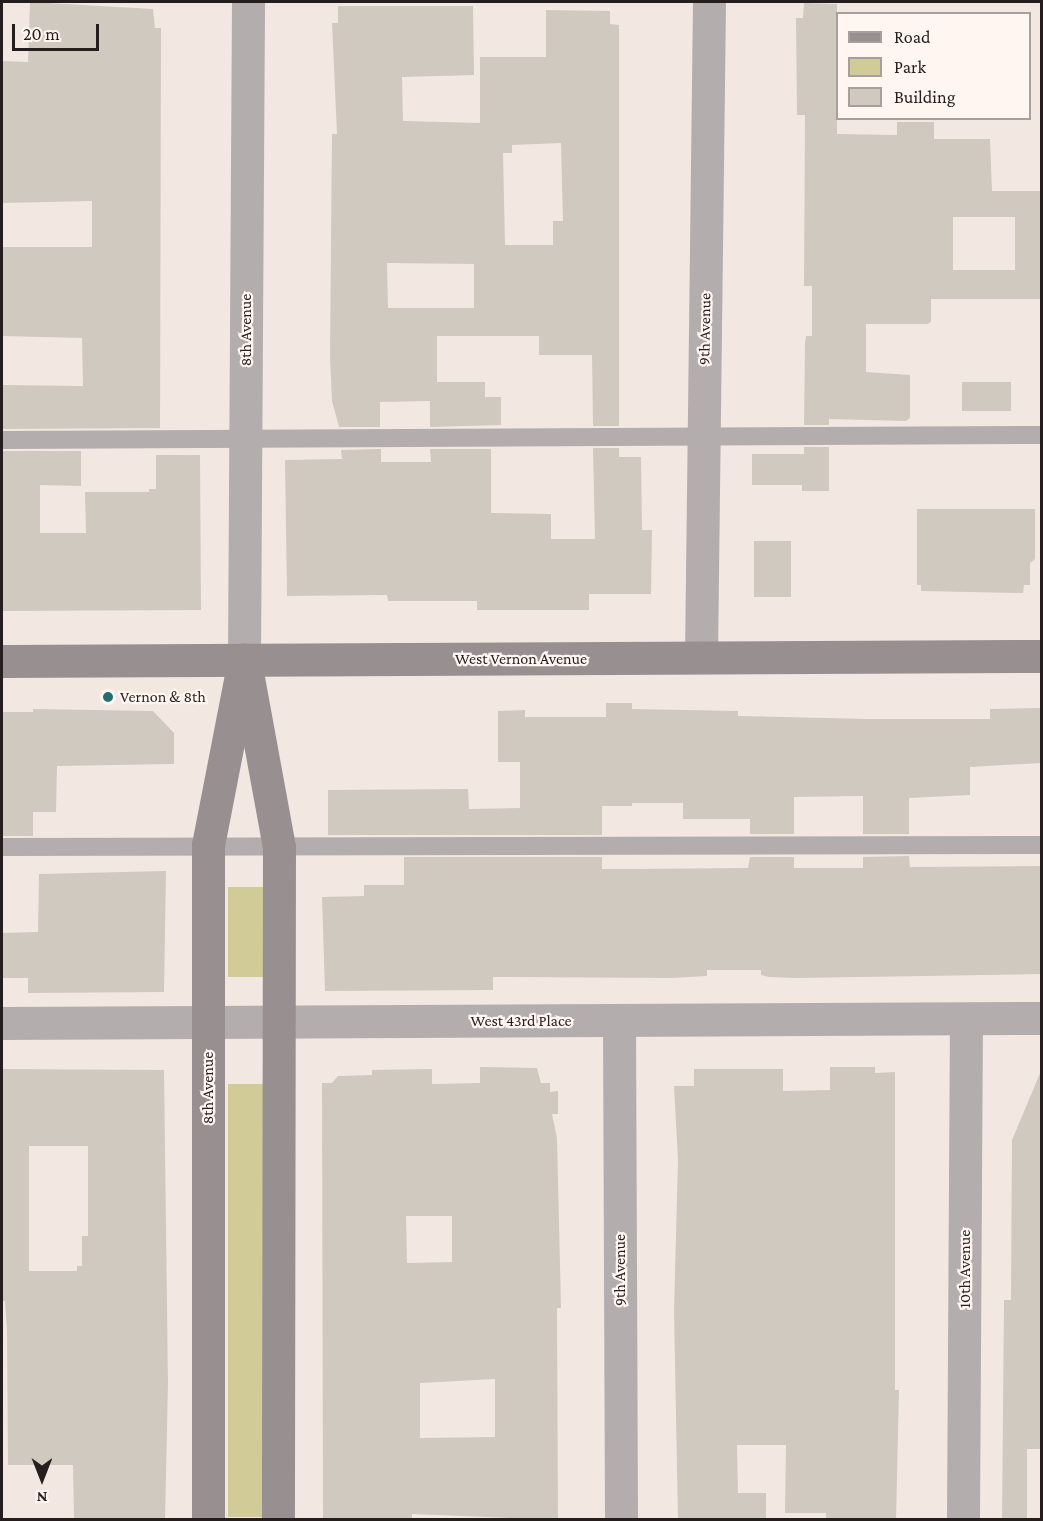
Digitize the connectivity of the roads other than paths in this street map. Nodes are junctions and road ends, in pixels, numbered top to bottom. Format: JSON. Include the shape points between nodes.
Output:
{"nodes":[{"id":1,"x":248,"y":2,"type":"edge"},
{"id":2,"x":709,"y":2,"type":"edge"},
{"id":3,"x":1041,"y":435,"type":"edge"},
{"id":4,"x":703,"y":436,"type":"junction"},
{"id":5,"x":246,"y":438,"type":"junction"},
{"id":6,"x":2,"y":440,"type":"edge"},
{"id":7,"x":1041,"y":656,"type":"edge"},
{"id":8,"x":701,"y":657,"type":"junction"},
{"id":9,"x":244,"y":659,"type":"junction"},
{"id":10,"x":2,"y":661,"type":"edge"},
{"id":11,"x":208,"y":845,"type":"junction"},
{"id":12,"x":1041,"y":845,"type":"edge"},
{"id":13,"x":2,"y":847,"type":"edge"},
{"id":14,"x":279,"y":847,"type":"junction"},
{"id":15,"x":1041,"y":1018,"type":"edge"},
{"id":16,"x":966,"y":1019,"type":"junction"},
{"id":17,"x":618,"y":1020,"type":"junction"},
{"id":18,"x":279,"y":1022,"type":"junction"},
{"id":19,"x":2,"y":1023,"type":"edge"},
{"id":20,"x":208,"y":1023,"type":"junction"},
{"id":21,"x":208,"y":1520,"type":"edge"},
{"id":22,"x":278,"y":1520,"type":"edge"},
{"id":23,"x":621,"y":1520,"type":"edge"},
{"id":24,"x":963,"y":1520,"type":"edge"}],
"edges":[{"from":1,"to":5,"type":"street","name":"8th Avenue"},
{"from":2,"to":4,"type":"street","name":"9th Avenue"},
{"from":3,"to":4,"type":"lane"},
{"from":4,"to":5,"type":"lane"},
{"from":4,"to":8,"type":"street","name":"9th Avenue"},
{"from":5,"to":6,"type":"lane"},
{"from":5,"to":9,"type":"street","name":"8th Avenue"},
{"from":7,"to":8,"type":"street","name":"West Vernon Avenue"},
{"from":8,"to":9,"type":"street","name":"West Vernon Avenue"},
{"from":9,"to":10,"type":"street","name":"West Vernon Avenue"},
{"from":9,"to":11,"type":"street","name":"8th Avenue"},
{"from":9,"to":14,"type":"street","name":"8th Avenue"},
{"from":11,"to":13,"type":"lane"},
{"from":11,"to":14,"type":"lane"},
{"from":11,"to":20,"type":"street","name":"8th Avenue"},
{"from":12,"to":14,"type":"lane"},
{"from":14,"to":18,"type":"street","name":"8th Avenue"},
{"from":15,"to":16,"type":"street","name":"West 43rd Place"},
{"from":16,"to":17,"type":"street","name":"West 43rd Place"},
{"from":16,"to":24,"type":"street","name":"10th Avenue"},
{"from":17,"to":18,"type":"street","name":"West 43rd Place"},
{"from":17,"to":23,"type":"street","name":"9th Avenue"},
{"from":18,"to":20,"type":"street","name":"West 43rd Place"},
{"from":18,"to":22,"type":"street","name":"8th Avenue"},
{"from":19,"to":20,"type":"street","name":"West 43rd Place"},
{"from":20,"to":21,"type":"street","name":"8th Avenue"}]}
